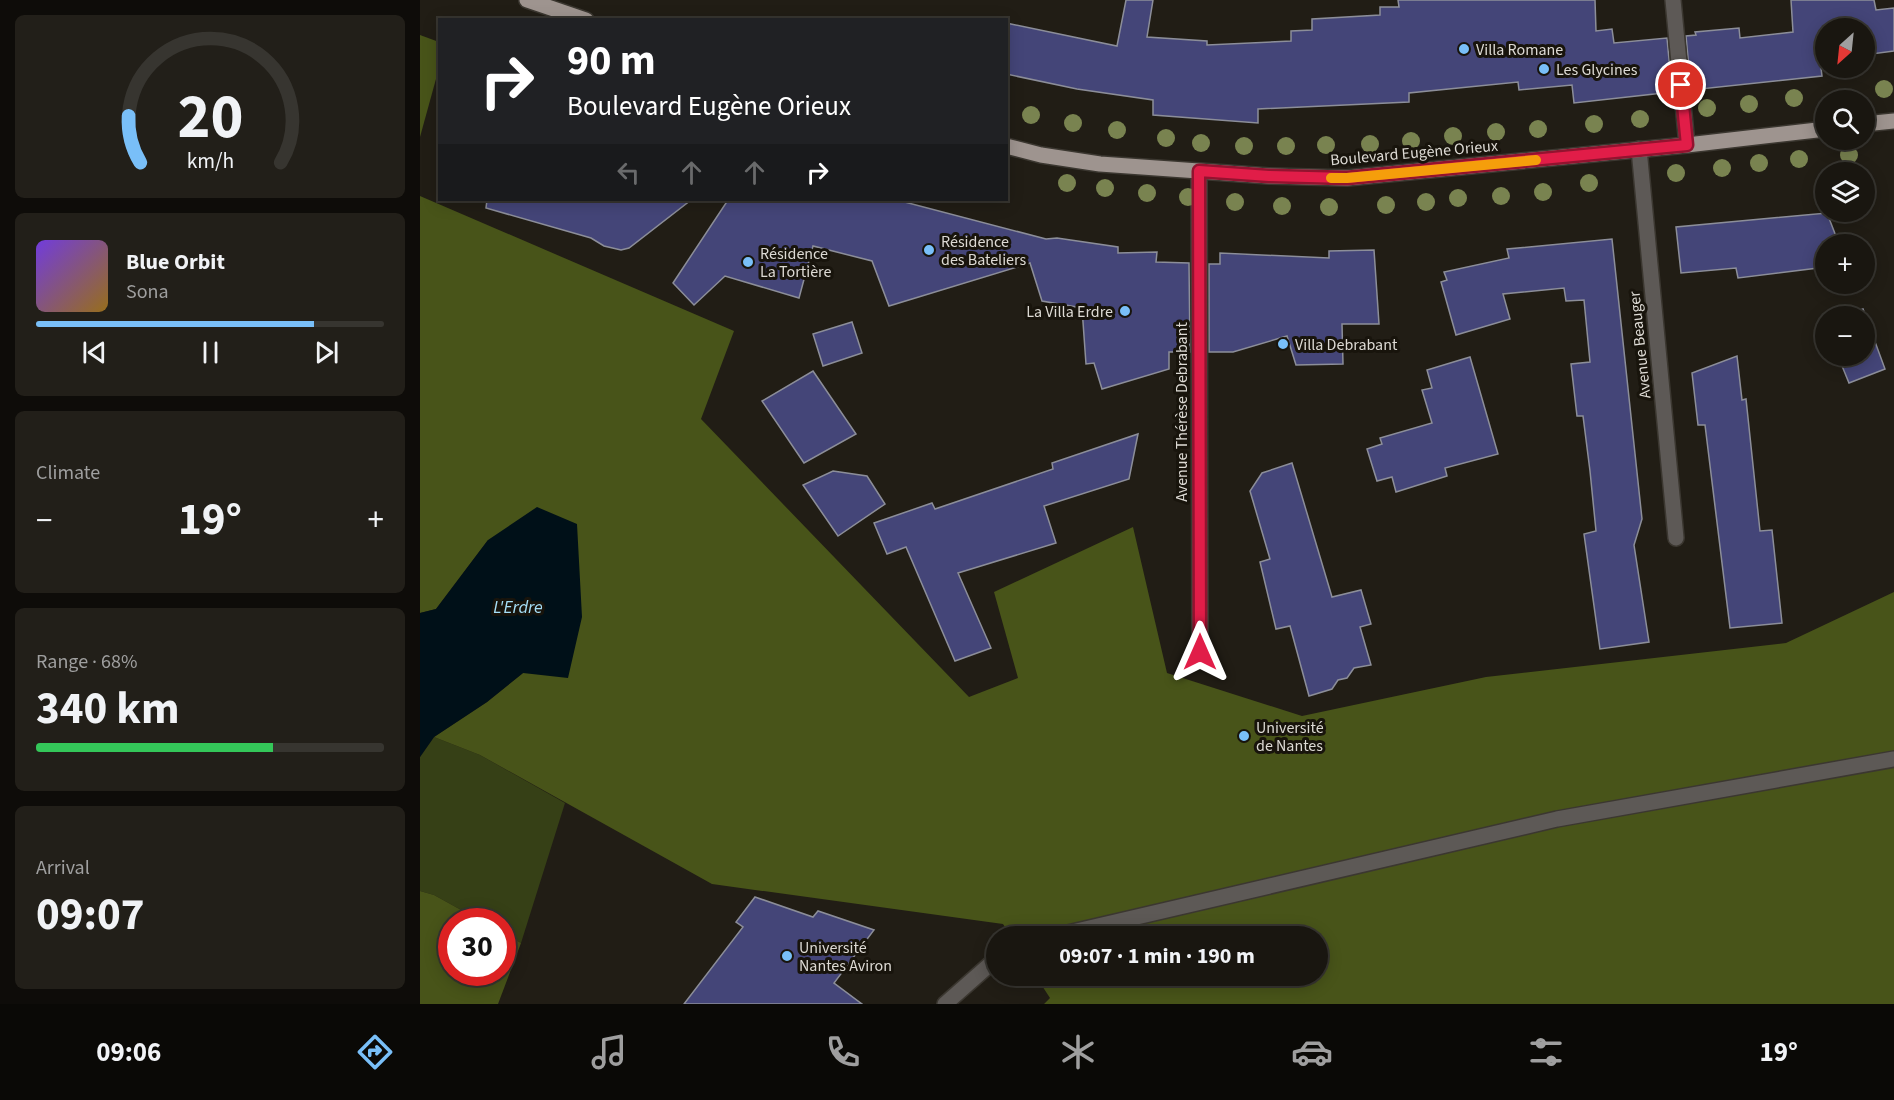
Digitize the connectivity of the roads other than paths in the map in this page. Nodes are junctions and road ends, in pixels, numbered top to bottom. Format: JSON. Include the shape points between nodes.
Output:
{"nodes":[{"id":1,"x":527,"y":0,"type":"edge"},
{"id":2,"x":1673,"y":0,"type":"edge"},
{"id":3,"x":580,"y":18,"type":"edge"},
{"id":4,"x":1894,"y":121,"type":"edge"},
{"id":5,"x":1875,"y":123,"type":"edge"},
{"id":6,"x":1815,"y":130,"type":"edge"},
{"id":7,"x":1687,"y":145,"type":"junction"},
{"id":8,"x":1008,"y":147,"type":"edge"},
{"id":9,"x":1639,"y":150,"type":"junction"},
{"id":10,"x":1199,"y":171,"type":"junction"},
{"id":11,"x":1676,"y":538,"type":"dead end"},
{"id":12,"x":1200,"y":652,"type":"dead end"},
{"id":13,"x":1894,"y":759,"type":"edge"},
{"id":14,"x":1098,"y":926,"type":"edge"},
{"id":15,"x":986,"y":968,"type":"edge"},
{"id":16,"x":945,"y":1004,"type":"edge"}],
"edges":[{"from":1,"to":3,"type":"main road"},
{"from":2,"to":7,"type":"street"},
{"from":4,"to":5,"type":"main road"},
{"from":6,"to":7,"type":"main road","name":"Boulevard Eugène Orieux"},
{"from":7,"to":9,"type":"main road","name":"Boulevard Eugène Orieux"},
{"from":8,"to":10,"type":"main road","name":"Boulevard Eugène Orieux","via":[[1100,164]]},
{"from":9,"to":10,"type":"main road","name":"Boulevard Eugène Orieux","via":[[1347,178]]},
{"from":9,"to":11,"type":"street","name":"Avenue Beauger"},
{"from":10,"to":12,"type":"street","name":"Avenue Thérèse Debrabant"},
{"from":13,"to":14,"type":"street","via":[[1557,819]]},
{"from":15,"to":16,"type":"street"}]}
